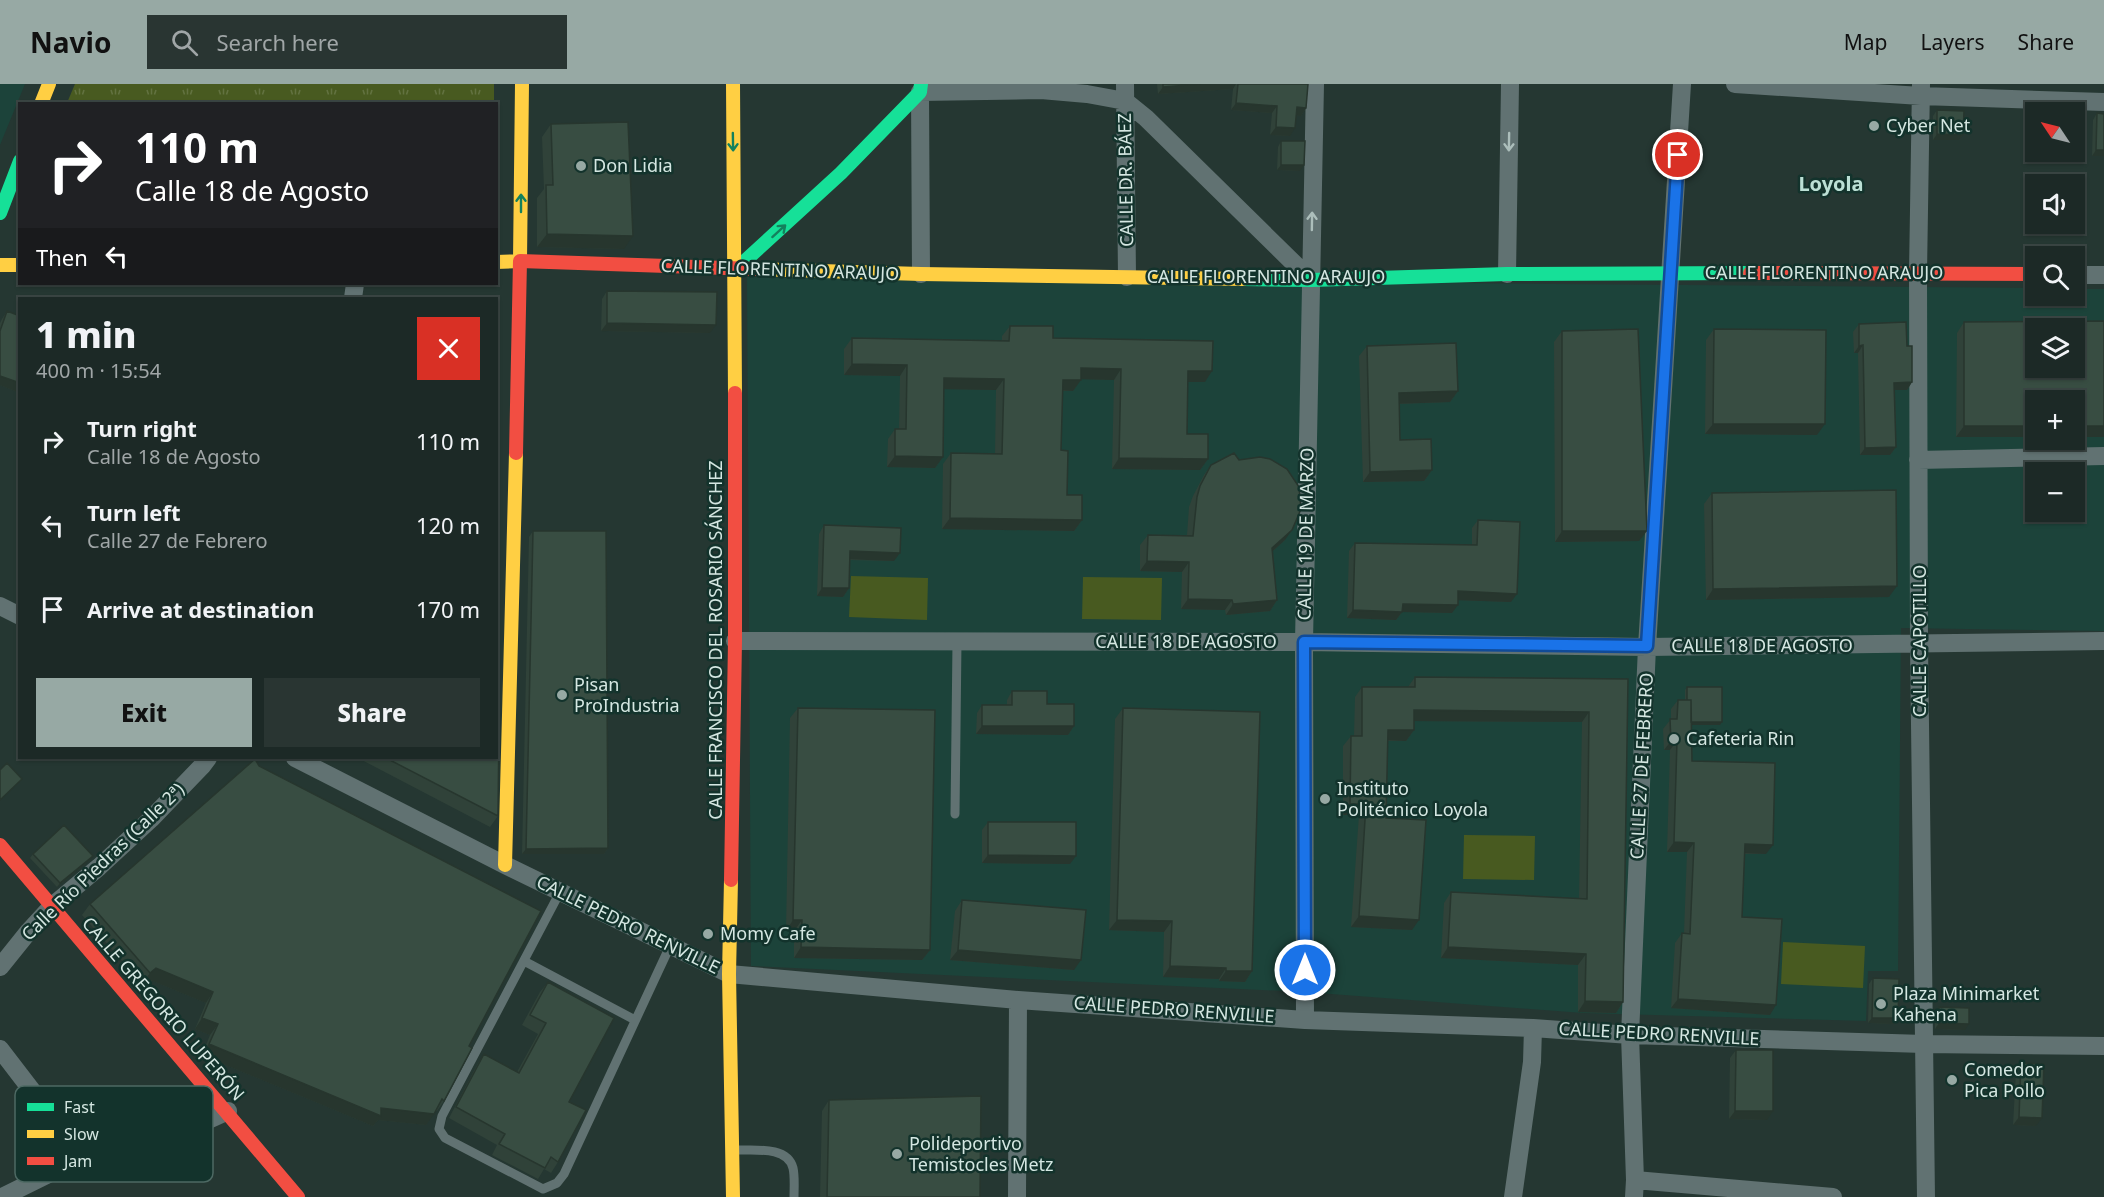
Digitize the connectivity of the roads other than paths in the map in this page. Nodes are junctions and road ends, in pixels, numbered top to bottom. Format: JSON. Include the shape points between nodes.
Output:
{"nodes":[{"id":1,"x":49,"y":84,"type":"edge"},
{"id":2,"x":522,"y":84,"type":"edge"},
{"id":3,"x":733,"y":84,"type":"edge"},
{"id":4,"x":1315,"y":84,"type":"edge"},
{"id":5,"x":1510,"y":84,"type":"edge"},
{"id":6,"x":1682,"y":84,"type":"edge"},
{"id":7,"x":1735,"y":84,"type":"edge"},
{"id":8,"x":921,"y":88,"type":"edge"},
{"id":9,"x":1921,"y":90,"type":"edge"},
{"id":10,"x":1125,"y":92,"type":"edge"},
{"id":11,"x":42,"y":102,"type":"edge"},
{"id":12,"x":2104,"y":102,"type":"edge"},
{"id":13,"x":18,"y":166,"type":"edge"},
{"id":14,"x":0,"y":213,"type":"edge"},
{"id":15,"x":520,"y":261,"type":"junction"},
{"id":16,"x":498,"y":262,"type":"edge"},
{"id":17,"x":0,"y":265,"type":"edge"},
{"id":18,"x":18,"y":265,"type":"edge"},
{"id":19,"x":735,"y":270,"type":"junction"},
{"id":20,"x":1672,"y":273,"type":"junction"},
{"id":21,"x":1918,"y":273,"type":"junction"},
{"id":22,"x":921,"y":274,"type":"junction"},
{"id":23,"x":1507,"y":274,"type":"junction"},
{"id":24,"x":2025,"y":274,"type":"edge"},
{"id":25,"x":2085,"y":275,"type":"edge"},
{"id":26,"x":2104,"y":275,"type":"edge"},
{"id":27,"x":1127,"y":277,"type":"junction"},
{"id":28,"x":1311,"y":279,"type":"junction"},
{"id":29,"x":2104,"y":456,"type":"edge"},
{"id":30,"x":1918,"y":460,"type":"junction"},
{"id":31,"x":0,"y":606,"type":"edge"},
{"id":32,"x":18,"y":615,"type":"edge"},
{"id":33,"x":735,"y":641,"type":"junction"},
{"id":34,"x":957,"y":642,"type":"junction"},
{"id":35,"x":1304,"y":642,"type":"junction"},
{"id":36,"x":2104,"y":642,"type":"edge"},
{"id":37,"x":1919,"y":645,"type":"junction"},
{"id":38,"x":1647,"y":646,"type":"junction"},
{"id":39,"x":207,"y":759,"type":"edge"},
{"id":40,"x":297,"y":759,"type":"edge"},
{"id":41,"x":955,"y":814,"type":"dead end"},
{"id":42,"x":0,"y":844,"type":"edge"},
{"id":43,"x":505,"y":866,"type":"junction"},
{"id":44,"x":560,"y":892,"type":"junction"},
{"id":45,"x":51,"y":907,"type":"junction"},
{"id":46,"x":535,"y":915,"type":"edge"},
{"id":47,"x":545,"y":920,"type":"junction"},
{"id":48,"x":670,"y":946,"type":"junction"},
{"id":49,"x":524,"y":961,"type":"junction"},
{"id":50,"x":0,"y":968,"type":"edge"},
{"id":51,"x":729,"y":974,"type":"junction"},
{"id":52,"x":1018,"y":1000,"type":"junction"},
{"id":53,"x":635,"y":1020,"type":"junction"},
{"id":54,"x":1305,"y":1020,"type":"junction"},
{"id":55,"x":1533,"y":1028,"type":"junction"},
{"id":56,"x":1630,"y":1035,"type":"junction"},
{"id":57,"x":1924,"y":1044,"type":"junction"},
{"id":58,"x":2104,"y":1046,"type":"edge"},
{"id":59,"x":0,"y":1049,"type":"edge"},
{"id":60,"x":28,"y":1086,"type":"edge"},
{"id":61,"x":206,"y":1086,"type":"edge"},
{"id":62,"x":213,"y":1094,"type":"edge"},
{"id":63,"x":228,"y":1111,"type":"junction"},
{"id":64,"x":213,"y":1118,"type":"edge"},
{"id":65,"x":732,"y":1150,"type":"junction"},
{"id":66,"x":32,"y":1182,"type":"edge"},
{"id":67,"x":1635,"y":1189,"type":"edge"},
{"id":68,"x":292,"y":1195,"type":"edge"},
{"id":69,"x":2,"y":1197,"type":"edge"},
{"id":70,"x":733,"y":1197,"type":"edge"},
{"id":71,"x":794,"y":1197,"type":"edge"},
{"id":72,"x":1017,"y":1197,"type":"edge"},
{"id":73,"x":1513,"y":1197,"type":"edge"},
{"id":74,"x":1833,"y":1197,"type":"edge"},
{"id":75,"x":1926,"y":1197,"type":"edge"}],
"edges":[{"from":1,"to":11,"type":"street"},
{"from":15,"to":2,"type":"street","one_way":true},
{"from":3,"to":19,"type":"street","name":"CALLE FRANCISCO DEL ROSARIO SÁNCHEZ","one_way":true},
{"from":28,"to":4,"type":"street","name":"CALLE 19 DE MARZO","one_way":true},
{"from":5,"to":23,"type":"street","one_way":true},
{"from":6,"to":20,"type":"street","name":"CALLE 27 DE FEBRERO"},
{"from":7,"to":9,"type":"street"},
{"from":8,"to":10,"type":"street"},
{"from":19,"to":8,"type":"street","one_way":true,"via":[[841,172]]},
{"from":8,"to":22,"type":"street"},
{"from":9,"to":12,"type":"street"},
{"from":9,"to":21,"type":"street","name":"CALLE CAPOTILLO"},
{"from":10,"to":27,"type":"street","name":"CALLE DR. BÁEZ"},
{"from":10,"to":28,"type":"street","via":[[1146,118]]},
{"from":13,"to":14,"type":"street"},
{"from":15,"to":16,"type":"street","name":"CALLE FLORENTINO ARAUJO"},
{"from":15,"to":19,"type":"street","name":"CALLE FLORENTINO ARAUJO"},
{"from":15,"to":43,"type":"street"},
{"from":17,"to":18,"type":"street"},
{"from":19,"to":22,"type":"street","name":"CALLE FLORENTINO ARAUJO"},
{"from":19,"to":33,"type":"street","name":"CALLE FRANCISCO DEL ROSARIO SÁNCHEZ"},
{"from":20,"to":21,"type":"street","name":"CALLE FLORENTINO ARAUJO"},
{"from":20,"to":23,"type":"street","name":"CALLE FLORENTINO ARAUJO"},
{"from":20,"to":38,"type":"street","name":"CALLE 27 DE FEBRERO"},
{"from":21,"to":24,"type":"street","name":"CALLE FLORENTINO ARAUJO"},
{"from":21,"to":30,"type":"street","name":"CALLE CAPOTILLO"},
{"from":22,"to":27,"type":"street","name":"CALLE FLORENTINO ARAUJO"},
{"from":23,"to":28,"type":"street","name":"CALLE FLORENTINO ARAUJO"},
{"from":25,"to":26,"type":"street"},
{"from":27,"to":28,"type":"street","name":"CALLE FLORENTINO ARAUJO"},
{"from":28,"to":35,"type":"street","name":"CALLE 19 DE MARZO"},
{"from":29,"to":30,"type":"street"},
{"from":30,"to":37,"type":"street","name":"CALLE CAPOTILLO"},
{"from":31,"to":32,"type":"street"},
{"from":33,"to":34,"type":"street","name":"CALLE 18 DE AGOSTO"},
{"from":33,"to":51,"type":"street","name":"CALLE FRANCISCO DEL ROSARIO SÁNCHEZ"},
{"from":34,"to":35,"type":"street","name":"CALLE 18 DE AGOSTO"},
{"from":34,"to":41,"type":"lane"},
{"from":35,"to":38,"type":"street","name":"CALLE 18 DE AGOSTO"},
{"from":35,"to":54,"type":"street","name":"CALLE 19 DE MARZO"},
{"from":36,"to":37,"type":"street","name":"CALLE 18 DE AGOSTO"},
{"from":37,"to":38,"type":"street","name":"CALLE 18 DE AGOSTO"},
{"from":37,"to":57,"type":"street","name":"CALLE CAPOTILLO"},
{"from":38,"to":56,"type":"street","name":"CALLE 27 DE FEBRERO"},
{"from":39,"to":45,"type":"street","name":"Calle Río Piedras (Calle 2ª)","via":[[151,819]]},
{"from":40,"to":43,"type":"street","name":"CALLE PEDRO RENVILLE"},
{"from":42,"to":45,"type":"street","name":"CALLE GREGORIO LUPERÓN"},
{"from":43,"to":44,"type":"street","name":"CALLE PEDRO RENVILLE"},
{"from":44,"to":47,"type":"lane"},
{"from":44,"to":48,"type":"street","name":"CALLE PEDRO RENVILLE"},
{"from":45,"to":50,"type":"street","name":"Calle Río Piedras (Calle 2ª)"},
{"from":45,"to":61,"type":"street","name":"CALLE GREGORIO LUPERÓN"},
{"from":46,"to":47,"type":"lane"},
{"from":47,"to":49,"type":"lane"},
{"from":48,"to":51,"type":"street","name":"CALLE PEDRO RENVILLE"},
{"from":48,"to":53,"type":"lane"},
{"from":49,"to":53,"type":"lane"},
{"from":49,"to":53,"type":"lane","via":[[442,1116],[440,1129],[445,1138],[460,1146],[543,1190],[557,1183]]},
{"from":51,"to":52,"type":"street","name":"CALLE PEDRO RENVILLE"},
{"from":51,"to":65,"type":"street","name":"CALLE FRANCISCO DEL ROSARIO SÁNCHEZ"},
{"from":52,"to":54,"type":"street","name":"CALLE PEDRO RENVILLE"},
{"from":52,"to":72,"type":"street"},
{"from":54,"to":55,"type":"street","name":"CALLE PEDRO RENVILLE"},
{"from":55,"to":56,"type":"street","name":"CALLE PEDRO RENVILLE"},
{"from":55,"to":73,"type":"street","via":[[1532,1062]]},
{"from":56,"to":57,"type":"street","name":"CALLE PEDRO RENVILLE"},
{"from":56,"to":67,"type":"street","name":"CALLE 27 DE FEBRERO"},
{"from":57,"to":58,"type":"street","name":"CALLE PEDRO RENVILLE"},
{"from":57,"to":75,"type":"street","name":"CALLE CAPOTILLO"},
{"from":59,"to":60,"type":"street"},
{"from":62,"to":63,"type":"street","name":"CALLE GREGORIO LUPERÓN"},
{"from":63,"to":64,"type":"street"},
{"from":63,"to":68,"type":"street","name":"CALLE GREGORIO LUPERÓN"},
{"from":65,"to":70,"type":"street","name":"CALLE FRANCISCO DEL ROSARIO SÁNCHEZ"},
{"from":65,"to":71,"type":"lane","via":[[778,1152],[789,1159]]},
{"from":66,"to":69,"type":"street"},
{"from":67,"to":74,"type":"street"}]}
